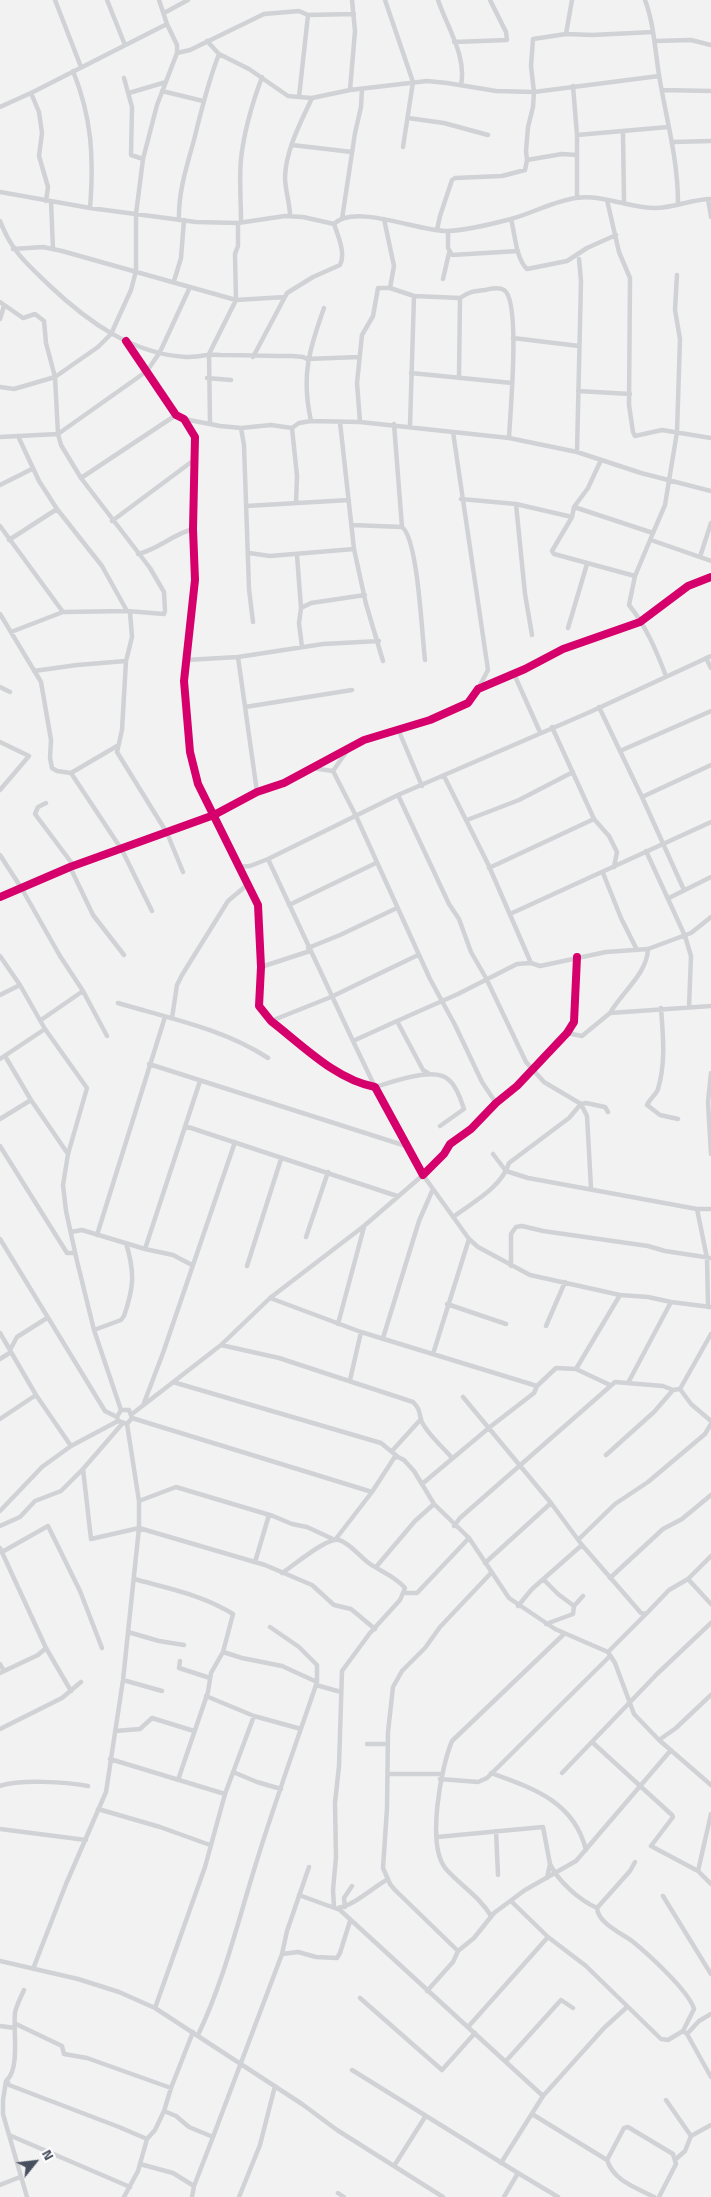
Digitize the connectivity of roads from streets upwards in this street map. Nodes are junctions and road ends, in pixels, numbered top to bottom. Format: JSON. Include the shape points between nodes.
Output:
{"nodes":[{"id":1,"x":54,"y":0,"type":"edge"},
{"id":2,"x":107,"y":0,"type":"edge"},
{"id":3,"x":159,"y":0,"type":"edge"},
{"id":4,"x":188,"y":0,"type":"edge"},
{"id":5,"x":352,"y":0,"type":"edge"},
{"id":6,"x":385,"y":0,"type":"edge"},
{"id":7,"x":438,"y":0,"type":"edge"},
{"id":8,"x":490,"y":0,"type":"edge"},
{"id":9,"x":572,"y":0,"type":"edge"},
{"id":10,"x":645,"y":0,"type":"edge"},
{"id":11,"x":164,"y":13,"type":"junction"},
{"id":12,"x":354,"y":14,"type":"junction"},
{"id":13,"x":308,"y":15,"type":"junction"},
{"id":14,"x":167,"y":24,"type":"junction"},
{"id":15,"x":653,"y":32,"type":"junction"},
{"id":16,"x":566,"y":34,"type":"junction"},
{"id":17,"x":207,"y":41,"type":"junction"},
{"id":18,"x":655,"y":41,"type":"junction"},
{"id":19,"x":454,"y":42,"type":"junction"},
{"id":20,"x":711,"y":45,"type":"edge"},
{"id":21,"x":125,"y":46,"type":"junction"},
{"id":22,"x":177,"y":53,"type":"junction"},
{"id":23,"x":219,"y":54,"type":"junction"},
{"id":24,"x":81,"y":67,"type":"junction"},
{"id":25,"x":73,"y":71,"type":"junction"},
{"id":26,"x":659,"y":76,"type":"junction"},
{"id":27,"x":262,"y":77,"type":"junction"},
{"id":28,"x":124,"y":78,"type":"dead end"},
{"id":29,"x":166,"y":82,"type":"junction"},
{"id":30,"x":414,"y":82,"type":"junction"},
{"id":31,"x":461,"y":85,"type":"junction"},
{"id":32,"x":573,"y":86,"type":"junction"},
{"id":33,"x":362,"y":89,"type":"junction"},
{"id":34,"x":350,"y":90,"type":"junction"},
{"id":35,"x":662,"y":90,"type":"junction"},
{"id":36,"x":162,"y":91,"type":"junction"},
{"id":37,"x":711,"y":91,"type":"edge"},
{"id":38,"x":534,"y":92,"type":"junction"},
{"id":39,"x":31,"y":93,"type":"junction"},
{"id":40,"x":129,"y":93,"type":"junction"},
{"id":41,"x":299,"y":97,"type":"junction"},
{"id":42,"x":312,"y":98,"type":"junction"},
{"id":43,"x":203,"y":101,"type":"junction"},
{"id":44,"x":0,"y":107,"type":"edge"},
{"id":45,"x":408,"y":118,"type":"junction"},
{"id":46,"x":668,"y":127,"type":"junction"},
{"id":47,"x":623,"y":132,"type":"junction"},
{"id":48,"x":488,"y":135,"type":"dead end"},
{"id":49,"x":577,"y":135,"type":"junction"},
{"id":50,"x":711,"y":141,"type":"edge"},
{"id":51,"x":673,"y":142,"type":"junction"},
{"id":52,"x":292,"y":145,"type":"junction"},
{"id":53,"x":403,"y":147,"type":"dead end"},
{"id":54,"x":352,"y":152,"type":"junction"},
{"id":55,"x":578,"y":155,"type":"junction"},
{"id":56,"x":143,"y":159,"type":"junction"},
{"id":57,"x":527,"y":160,"type":"junction"},
{"id":58,"x":0,"y":192,"type":"edge"},
{"id":59,"x":577,"y":198,"type":"junction"},
{"id":60,"x":710,"y":199,"type":"edge"},
{"id":61,"x":607,"y":200,"type":"junction"},
{"id":62,"x":49,"y":201,"type":"junction"},
{"id":63,"x":624,"y":202,"type":"junction"},
{"id":64,"x":678,"y":203,"type":"junction"},
{"id":65,"x":90,"y":208,"type":"junction"},
{"id":66,"x":136,"y":214,"type":"junction"},
{"id":67,"x":290,"y":216,"type":"junction"},
{"id":68,"x":711,"y":216,"type":"edge"},
{"id":69,"x":342,"y":219,"type":"junction"},
{"id":70,"x":511,"y":219,"type":"junction"},
{"id":71,"x":182,"y":220,"type":"junction"},
{"id":72,"x":384,"y":220,"type":"junction"},
{"id":73,"x":0,"y":221,"type":"edge"},
{"id":74,"x":239,"y":222,"type":"junction"},
{"id":75,"x":334,"y":224,"type":"junction"},
{"id":76,"x":437,"y":230,"type":"junction"},
{"id":77,"x":448,"y":231,"type":"junction"},
{"id":78,"x":616,"y":235,"type":"junction"},
{"id":79,"x":6,"y":238,"type":"junction"},
{"id":80,"x":0,"y":239,"type":"edge"},
{"id":81,"x":13,"y":249,"type":"junction"},
{"id":82,"x":53,"y":249,"type":"junction"},
{"id":83,"x":518,"y":251,"type":"junction"},
{"id":84,"x":449,"y":253,"type":"junction"},
{"id":85,"x":579,"y":259,"type":"dead end"},
{"id":86,"x":136,"y":271,"type":"junction"},
{"id":87,"x":677,"y":275,"type":"dead end"},
{"id":88,"x":443,"y":279,"type":"dead end"},
{"id":89,"x":174,"y":281,"type":"junction"},
{"id":90,"x":190,"y":287,"type":"junction"},
{"id":91,"x":390,"y":288,"type":"junction"},
{"id":92,"x":414,"y":296,"type":"junction"},
{"id":93,"x":285,"y":297,"type":"junction"},
{"id":94,"x":460,"y":298,"type":"junction"},
{"id":95,"x":236,"y":300,"type":"junction"},
{"id":96,"x":2,"y":304,"type":"edge"},
{"id":97,"x":324,"y":308,"type":"dead end"},
{"id":98,"x":0,"y":319,"type":"edge"},
{"id":99,"x":111,"y":334,"type":"junction"},
{"id":100,"x":513,"y":338,"type":"junction"},
{"id":101,"x":126,"y":341,"type":"junction"},
{"id":102,"x":579,"y":346,"type":"junction"},
{"id":103,"x":160,"y":352,"type":"junction"},
{"id":104,"x":208,"y":354,"type":"junction"},
{"id":105,"x":253,"y":356,"type":"junction"},
{"id":106,"x":359,"y":357,"type":"junction"},
{"id":107,"x":308,"y":359,"type":"junction"},
{"id":108,"x":147,"y":372,"type":"junction"},
{"id":109,"x":411,"y":373,"type":"junction"},
{"id":110,"x":55,"y":377,"type":"junction"},
{"id":111,"x":207,"y":378,"type":"junction"},
{"id":112,"x":460,"y":378,"type":"junction"},
{"id":113,"x":231,"y":380,"type":"dead end"},
{"id":114,"x":512,"y":384,"type":"junction"},
{"id":115,"x":0,"y":387,"type":"edge"},
{"id":116,"x":578,"y":391,"type":"junction"},
{"id":117,"x":630,"y":394,"type":"junction"},
{"id":118,"x":176,"y":415,"type":"junction"},
{"id":119,"x":184,"y":418,"type":"junction"},
{"id":120,"x":311,"y":422,"type":"junction"},
{"id":121,"x":340,"y":422,"type":"junction"},
{"id":122,"x":360,"y":422,"type":"junction"},
{"id":123,"x":210,"y":423,"type":"junction"},
{"id":124,"x":394,"y":424,"type":"junction"},
{"id":125,"x":410,"y":426,"type":"junction"},
{"id":126,"x":241,"y":428,"type":"junction"},
{"id":127,"x":292,"y":428,"type":"junction"},
{"id":128,"x":453,"y":432,"type":"junction"},
{"id":129,"x":678,"y":432,"type":"junction"},
{"id":130,"x":58,"y":434,"type":"junction"},
{"id":131,"x":18,"y":436,"type":"junction"},
{"id":132,"x":0,"y":437,"type":"edge"},
{"id":133,"x":509,"y":438,"type":"junction"},
{"id":134,"x":711,"y":438,"type":"edge"},
{"id":135,"x":577,"y":452,"type":"junction"},
{"id":136,"x":194,"y":460,"type":"junction"},
{"id":137,"x":601,"y":460,"type":"junction"},
{"id":138,"x":32,"y":469,"type":"junction"},
{"id":139,"x":81,"y":478,"type":"junction"},
{"id":140,"x":670,"y":480,"type":"junction"},
{"id":141,"x":0,"y":485,"type":"edge"},
{"id":142,"x":711,"y":491,"type":"edge"},
{"id":143,"x":461,"y":499,"type":"junction"},
{"id":144,"x":349,"y":500,"type":"junction"},
{"id":145,"x":296,"y":503,"type":"junction"},
{"id":146,"x":516,"y":504,"type":"junction"},
{"id":147,"x":246,"y":506,"type":"junction"},
{"id":148,"x":574,"y":507,"type":"junction"},
{"id":149,"x":57,"y":509,"type":"junction"},
{"id":150,"x":572,"y":517,"type":"junction"},
{"id":151,"x":112,"y":521,"type":"junction"},
{"id":152,"x":711,"y":524,"type":"edge"},
{"id":153,"x":352,"y":525,"type":"junction"},
{"id":154,"x":0,"y":526,"type":"edge"},
{"id":155,"x":402,"y":527,"type":"junction"},
{"id":156,"x":193,"y":529,"type":"junction"},
{"id":157,"x":653,"y":533,"type":"junction"},
{"id":158,"x":10,"y":540,"type":"junction"},
{"id":159,"x":651,"y":540,"type":"junction"},
{"id":160,"x":354,"y":549,"type":"junction"},
{"id":161,"x":249,"y":553,"type":"junction"},
{"id":162,"x":138,"y":554,"type":"junction"},
{"id":163,"x":297,"y":554,"type":"junction"},
{"id":164,"x":700,"y":557,"type":"junction"},
{"id":165,"x":711,"y":561,"type":"edge"},
{"id":166,"x":587,"y":564,"type":"junction"},
{"id":167,"x":635,"y":576,"type":"junction"},
{"id":168,"x":711,"y":576,"type":"edge"},
{"id":169,"x":365,"y":595,"type":"junction"},
{"id":170,"x":301,"y":608,"type":"junction"},
{"id":171,"x":63,"y":612,"type":"junction"},
{"id":172,"x":129,"y":612,"type":"junction"},
{"id":173,"x":0,"y":614,"type":"edge"},
{"id":174,"x":253,"y":622,"type":"dead end"},
{"id":175,"x":640,"y":622,"type":"junction"},
{"id":176,"x":568,"y":628,"type":"dead end"},
{"id":177,"x":11,"y":632,"type":"junction"},
{"id":178,"x":532,"y":635,"type":"dead end"},
{"id":179,"x":379,"y":641,"type":"junction"},
{"id":180,"x":302,"y":647,"type":"junction"},
{"id":181,"x":238,"y":657,"type":"junction"},
{"id":182,"x":709,"y":657,"type":"edge"},
{"id":183,"x":186,"y":660,"type":"junction"},
{"id":184,"x":383,"y":660,"type":"dead end"},
{"id":185,"x":425,"y":660,"type":"dead end"},
{"id":186,"x":126,"y":661,"type":"junction"},
{"id":187,"x":711,"y":668,"type":"edge"},
{"id":188,"x":34,"y":671,"type":"junction"},
{"id":189,"x":514,"y":674,"type":"junction"},
{"id":190,"x":666,"y":676,"type":"junction"},
{"id":191,"x":0,"y":687,"type":"edge"},
{"id":192,"x":478,"y":689,"type":"junction"},
{"id":193,"x":352,"y":690,"type":"dead end"},
{"id":194,"x":10,"y":692,"type":"dead end"},
{"id":195,"x":245,"y":707,"type":"junction"},
{"id":196,"x":599,"y":707,"type":"junction"},
{"id":197,"x":711,"y":710,"type":"edge"},
{"id":198,"x":552,"y":727,"type":"junction"},
{"id":199,"x":398,"y":729,"type":"junction"},
{"id":200,"x":540,"y":732,"type":"junction"},
{"id":201,"x":0,"y":742,"type":"edge"},
{"id":202,"x":117,"y":746,"type":"junction"},
{"id":203,"x":350,"y":747,"type":"junction"},
{"id":204,"x":620,"y":751,"type":"junction"},
{"id":205,"x":711,"y":765,"type":"edge"},
{"id":206,"x":310,"y":767,"type":"junction"},
{"id":207,"x":333,"y":771,"type":"junction"},
{"id":208,"x":573,"y":772,"type":"junction"},
{"id":209,"x":71,"y":773,"type":"junction"},
{"id":210,"x":444,"y":776,"type":"junction"},
{"id":211,"x":422,"y":786,"type":"junction"},
{"id":212,"x":0,"y":790,"type":"edge"},
{"id":213,"x":257,"y":792,"type":"junction"},
{"id":214,"x":398,"y":795,"type":"junction"},
{"id":215,"x":642,"y":797,"type":"junction"},
{"id":216,"x":46,"y":803,"type":"dead end"},
{"id":217,"x":214,"y":815,"type":"junction"},
{"id":218,"x":356,"y":816,"type":"junction"},
{"id":219,"x":594,"y":818,"type":"junction"},
{"id":220,"x":467,"y":820,"type":"junction"},
{"id":221,"x":711,"y":822,"type":"edge"},
{"id":222,"x":167,"y":833,"type":"junction"},
{"id":223,"x":663,"y":844,"type":"junction"},
{"id":224,"x":122,"y":850,"type":"junction"},
{"id":225,"x":646,"y":851,"type":"junction"},
{"id":226,"x":0,"y":855,"type":"edge"},
{"id":227,"x":268,"y":859,"type":"junction"},
{"id":228,"x":376,"y":863,"type":"junction"},
{"id":229,"x":72,"y":867,"type":"junction"},
{"id":230,"x":237,"y":867,"type":"junction"},
{"id":231,"x":614,"y":867,"type":"junction"},
{"id":232,"x":489,"y":868,"type":"junction"},
{"id":233,"x":183,"y":872,"type":"dead end"},
{"id":234,"x":603,"y":872,"type":"junction"},
{"id":235,"x":711,"y":877,"type":"edge"},
{"id":236,"x":247,"y":885,"type":"junction"},
{"id":237,"x":22,"y":889,"type":"junction"},
{"id":238,"x":684,"y":890,"type":"junction"},
{"id":239,"x":0,"y":897,"type":"edge"},
{"id":240,"x":669,"y":898,"type":"junction"},
{"id":241,"x":288,"y":905,"type":"junction"},
{"id":242,"x":397,"y":908,"type":"junction"},
{"id":243,"x":152,"y":911,"type":"dead end"},
{"id":244,"x":510,"y":914,"type":"junction"},
{"id":245,"x":711,"y":917,"type":"edge"},
{"id":246,"x":685,"y":936,"type":"junction"},
{"id":247,"x":309,"y":949,"type":"junction"},
{"id":248,"x":648,"y":949,"type":"junction"},
{"id":249,"x":637,"y":950,"type":"junction"},
{"id":250,"x":418,"y":954,"type":"junction"},
{"id":251,"x":124,"y":955,"type":"dead end"},
{"id":252,"x":0,"y":956,"type":"edge"},
{"id":253,"x":577,"y":957,"type":"junction"},
{"id":254,"x":531,"y":963,"type":"junction"},
{"id":255,"x":261,"y":967,"type":"junction"},
{"id":256,"x":486,"y":978,"type":"junction"},
{"id":257,"x":20,"y":985,"type":"junction"},
{"id":258,"x":83,"y":991,"type":"junction"},
{"id":259,"x":0,"y":995,"type":"edge"},
{"id":260,"x":331,"y":997,"type":"junction"},
{"id":261,"x":441,"y":1001,"type":"junction"},
{"id":262,"x":118,"y":1003,"type":"dead end"},
{"id":263,"x":711,"y":1006,"type":"edge"},
{"id":264,"x":689,"y":1007,"type":"junction"},
{"id":265,"x":662,"y":1008,"type":"junction"},
{"id":266,"x":610,"y":1013,"type":"junction"},
{"id":267,"x":164,"y":1017,"type":"junction"},
{"id":268,"x":172,"y":1018,"type":"junction"},
{"id":269,"x":41,"y":1020,"type":"junction"},
{"id":270,"x":271,"y":1021,"type":"junction"},
{"id":271,"x":396,"y":1021,"type":"junction"},
{"id":272,"x":45,"y":1030,"type":"junction"},
{"id":273,"x":567,"y":1033,"type":"junction"},
{"id":274,"x":107,"y":1036,"type":"dead end"},
{"id":275,"x":353,"y":1041,"type":"junction"},
{"id":276,"x":5,"y":1056,"type":"junction"},
{"id":277,"x":268,"y":1058,"type":"dead end"},
{"id":278,"x":0,"y":1060,"type":"edge"},
{"id":279,"x":149,"y":1064,"type":"junction"},
{"id":280,"x":532,"y":1070,"type":"junction"},
{"id":281,"x":428,"y":1073,"type":"junction"},
{"id":282,"x":711,"y":1073,"type":"edge"},
{"id":283,"x":200,"y":1081,"type":"junction"},
{"id":284,"x":375,"y":1087,"type":"junction"},
{"id":285,"x":31,"y":1100,"type":"junction"},
{"id":286,"x":496,"y":1103,"type":"junction"},
{"id":287,"x":581,"y":1104,"type":"junction"},
{"id":288,"x":608,"y":1112,"type":"dead end"},
{"id":289,"x":0,"y":1119,"type":"edge"},
{"id":290,"x":678,"y":1119,"type":"dead end"},
{"id":291,"x":184,"y":1126,"type":"junction"},
{"id":292,"x":440,"y":1126,"type":"dead end"},
{"id":293,"x":235,"y":1142,"type":"junction"},
{"id":294,"x":0,"y":1146,"type":"edge"},
{"id":295,"x":406,"y":1146,"type":"junction"},
{"id":296,"x":68,"y":1154,"type":"junction"},
{"id":297,"x":494,"y":1154,"type":"dead end"},
{"id":298,"x":711,"y":1154,"type":"edge"},
{"id":299,"x":281,"y":1159,"type":"junction"},
{"id":300,"x":506,"y":1171,"type":"junction"},
{"id":301,"x":328,"y":1172,"type":"junction"},
{"id":302,"x":423,"y":1175,"type":"junction"},
{"id":303,"x":591,"y":1188,"type":"junction"},
{"id":304,"x":433,"y":1189,"type":"junction"},
{"id":305,"x":397,"y":1196,"type":"junction"},
{"id":306,"x":697,"y":1209,"type":"junction"},
{"id":307,"x":711,"y":1209,"type":"edge"},
{"id":308,"x":453,"y":1217,"type":"junction"},
{"id":309,"x":364,"y":1226,"type":"junction"},
{"id":310,"x":71,"y":1232,"type":"junction"},
{"id":311,"x":97,"y":1235,"type":"junction"},
{"id":312,"x":306,"y":1238,"type":"dead end"},
{"id":313,"x":0,"y":1239,"type":"edge"},
{"id":314,"x":468,"y":1239,"type":"junction"},
{"id":315,"x":126,"y":1243,"type":"junction"},
{"id":316,"x":145,"y":1249,"type":"junction"},
{"id":317,"x":75,"y":1253,"type":"junction"},
{"id":318,"x":709,"y":1258,"type":"edge"},
{"id":319,"x":192,"y":1265,"type":"junction"},
{"id":320,"x":247,"y":1266,"type":"dead end"},
{"id":321,"x":511,"y":1266,"type":"junction"},
{"id":322,"x":565,"y":1282,"type":"junction"},
{"id":323,"x":620,"y":1295,"type":"junction"},
{"id":324,"x":270,"y":1298,"type":"junction"},
{"id":325,"x":671,"y":1302,"type":"junction"},
{"id":326,"x":447,"y":1304,"type":"junction"},
{"id":327,"x":709,"y":1307,"type":"edge"},
{"id":328,"x":47,"y":1318,"type":"junction"},
{"id":329,"x":338,"y":1324,"type":"junction"},
{"id":330,"x":506,"y":1324,"type":"dead end"},
{"id":331,"x":546,"y":1326,"type":"dead end"},
{"id":332,"x":94,"y":1330,"type":"junction"},
{"id":333,"x":361,"y":1332,"type":"junction"},
{"id":334,"x":0,"y":1333,"type":"edge"},
{"id":335,"x":711,"y":1334,"type":"edge"},
{"id":336,"x":383,"y":1338,"type":"junction"},
{"id":337,"x":221,"y":1345,"type":"junction"},
{"id":338,"x":10,"y":1351,"type":"junction"},
{"id":339,"x":433,"y":1354,"type":"junction"},
{"id":340,"x":0,"y":1360,"type":"edge"},
{"id":341,"x":576,"y":1369,"type":"junction"},
{"id":342,"x":350,"y":1380,"type":"junction"},
{"id":343,"x":173,"y":1382,"type":"junction"},
{"id":344,"x":628,"y":1383,"type":"junction"},
{"id":345,"x":610,"y":1385,"type":"junction"},
{"id":346,"x":537,"y":1386,"type":"junction"},
{"id":347,"x":680,"y":1389,"type":"junction"},
{"id":348,"x":673,"y":1390,"type":"junction"},
{"id":349,"x":36,"y":1395,"type":"junction"},
{"id":350,"x":463,"y":1396,"type":"dead end"},
{"id":351,"x":143,"y":1405,"type":"junction"},
{"id":352,"x":120,"y":1410,"type":"junction"},
{"id":353,"x":132,"y":1416,"type":"junction"},
{"id":354,"x":0,"y":1419,"type":"edge"},
{"id":355,"x":421,"y":1420,"type":"junction"},
{"id":356,"x":121,"y":1421,"type":"junction"},
{"id":357,"x":711,"y":1422,"type":"edge"},
{"id":358,"x":490,"y":1427,"type":"junction"},
{"id":359,"x":71,"y":1446,"type":"junction"},
{"id":360,"x":392,"y":1451,"type":"junction"},
{"id":361,"x":606,"y":1455,"type":"dead end"},
{"id":362,"x":398,"y":1457,"type":"junction"},
{"id":363,"x":452,"y":1458,"type":"junction"},
{"id":364,"x":521,"y":1466,"type":"junction"},
{"id":365,"x":83,"y":1469,"type":"junction"},
{"id":366,"x":422,"y":1484,"type":"junction"},
{"id":367,"x":372,"y":1492,"type":"junction"},
{"id":368,"x":711,"y":1495,"type":"edge"},
{"id":369,"x":139,"y":1501,"type":"junction"},
{"id":370,"x":551,"y":1503,"type":"junction"},
{"id":371,"x":434,"y":1504,"type":"junction"},
{"id":372,"x":0,"y":1511,"type":"edge"},
{"id":373,"x":269,"y":1515,"type":"junction"},
{"id":374,"x":0,"y":1526,"type":"edge"},
{"id":375,"x":454,"y":1526,"type":"junction"},
{"id":376,"x":139,"y":1528,"type":"junction"},
{"id":377,"x":469,"y":1538,"type":"junction"},
{"id":378,"x":579,"y":1539,"type":"junction"},
{"id":379,"x":335,"y":1540,"type":"junction"},
{"id":380,"x":582,"y":1545,"type":"junction"},
{"id":381,"x":1,"y":1550,"type":"edge"},
{"id":382,"x":711,"y":1556,"type":"edge"},
{"id":383,"x":255,"y":1562,"type":"junction"},
{"id":384,"x":485,"y":1563,"type":"junction"},
{"id":385,"x":376,"y":1567,"type":"junction"},
{"id":386,"x":282,"y":1573,"type":"junction"},
{"id":387,"x":491,"y":1573,"type":"junction"},
{"id":388,"x":610,"y":1578,"type":"junction"},
{"id":389,"x":134,"y":1579,"type":"junction"},
{"id":390,"x":688,"y":1579,"type":"junction"},
{"id":391,"x":544,"y":1580,"type":"junction"},
{"id":392,"x":404,"y":1593,"type":"junction"},
{"id":393,"x":582,"y":1596,"type":"dead end"},
{"id":394,"x":711,"y":1604,"type":"edge"},
{"id":395,"x":518,"y":1606,"type":"junction"},
{"id":396,"x":574,"y":1606,"type":"junction"},
{"id":397,"x":646,"y":1614,"type":"junction"},
{"id":398,"x":711,"y":1623,"type":"edge"},
{"id":399,"x":546,"y":1624,"type":"junction"},
{"id":400,"x":270,"y":1627,"type":"dead end"},
{"id":401,"x":374,"y":1629,"type":"junction"},
{"id":402,"x":128,"y":1632,"type":"junction"},
{"id":403,"x":564,"y":1634,"type":"junction"},
{"id":404,"x":184,"y":1645,"type":"dead end"},
{"id":405,"x":46,"y":1648,"type":"junction"},
{"id":406,"x":102,"y":1648,"type":"dead end"},
{"id":407,"x":223,"y":1652,"type":"junction"},
{"id":408,"x":609,"y":1654,"type":"junction"},
{"id":409,"x":180,"y":1661,"type":"dead end"},
{"id":410,"x":0,"y":1664,"type":"edge"},
{"id":411,"x":2,"y":1672,"type":"edge"},
{"id":412,"x":210,"y":1678,"type":"junction"},
{"id":413,"x":123,"y":1680,"type":"junction"},
{"id":414,"x":82,"y":1682,"type":"dead end"},
{"id":415,"x":317,"y":1684,"type":"junction"},
{"id":416,"x":71,"y":1691,"type":"junction"},
{"id":417,"x":162,"y":1691,"type":"dead end"},
{"id":418,"x":341,"y":1692,"type":"junction"},
{"id":419,"x":711,"y":1695,"type":"edge"},
{"id":420,"x":206,"y":1696,"type":"junction"},
{"id":421,"x":629,"y":1703,"type":"junction"},
{"id":422,"x":254,"y":1716,"type":"junction"},
{"id":423,"x":0,"y":1729,"type":"edge"},
{"id":424,"x":301,"y":1729,"type":"junction"},
{"id":425,"x":115,"y":1731,"type":"junction"},
{"id":426,"x":194,"y":1731,"type":"junction"},
{"id":427,"x":659,"y":1740,"type":"junction"},
{"id":428,"x":592,"y":1742,"type":"junction"},
{"id":429,"x":367,"y":1744,"type":"dead end"},
{"id":430,"x":388,"y":1744,"type":"junction"},
{"id":431,"x":671,"y":1750,"type":"junction"},
{"id":432,"x":110,"y":1759,"type":"junction"},
{"id":433,"x":233,"y":1772,"type":"junction"},
{"id":434,"x":491,"y":1773,"type":"junction"},
{"id":435,"x":562,"y":1773,"type":"dead end"},
{"id":436,"x":388,"y":1774,"type":"junction"},
{"id":437,"x":441,"y":1776,"type":"junction"},
{"id":438,"x":178,"y":1780,"type":"junction"},
{"id":439,"x":711,"y":1784,"type":"edge"},
{"id":440,"x":640,"y":1785,"type":"junction"},
{"id":441,"x":0,"y":1786,"type":"edge"},
{"id":442,"x":88,"y":1786,"type":"dead end"},
{"id":443,"x":281,"y":1789,"type":"junction"},
{"id":444,"x":225,"y":1794,"type":"junction"},
{"id":445,"x":98,"y":1809,"type":"junction"},
{"id":446,"x":711,"y":1814,"type":"edge"},
{"id":447,"x":0,"y":1829,"type":"edge"},
{"id":448,"x":496,"y":1831,"type":"junction"},
{"id":449,"x":437,"y":1837,"type":"junction"},
{"id":450,"x":86,"y":1840,"type":"junction"},
{"id":451,"x":210,"y":1845,"type":"junction"},
{"id":452,"x":586,"y":1850,"type":"junction"},
{"id":453,"x":635,"y":1862,"type":"dead end"},
{"id":454,"x":550,"y":1864,"type":"junction"},
{"id":455,"x":309,"y":1867,"type":"dead end"},
{"id":456,"x":698,"y":1871,"type":"junction"},
{"id":457,"x":555,"y":1874,"type":"junction"},
{"id":458,"x":498,"y":1875,"type":"dead end"},
{"id":459,"x":547,"y":1878,"type":"junction"},
{"id":460,"x":388,"y":1880,"type":"junction"},
{"id":461,"x":711,"y":1884,"type":"edge"},
{"id":462,"x":352,"y":1886,"type":"dead end"},
{"id":463,"x":300,"y":1895,"type":"junction"},
{"id":464,"x":664,"y":1896,"type":"dead end"},
{"id":465,"x":512,"y":1902,"type":"junction"},
{"id":466,"x":336,"y":1907,"type":"junction"},
{"id":467,"x":345,"y":1907,"type":"junction"},
{"id":468,"x":597,"y":1908,"type":"junction"},
{"id":469,"x":492,"y":1916,"type":"junction"},
{"id":470,"x":350,"y":1921,"type":"junction"},
{"id":471,"x":548,"y":1937,"type":"junction"},
{"id":472,"x":458,"y":1951,"type":"junction"},
{"id":473,"x":282,"y":1954,"type":"junction"},
{"id":474,"x":0,"y":1961,"type":"edge"},
{"id":475,"x":34,"y":1969,"type":"junction"},
{"id":476,"x":711,"y":1974,"type":"edge"},
{"id":477,"x":24,"y":1990,"type":"dead end"},
{"id":478,"x":427,"y":1990,"type":"junction"},
{"id":479,"x":360,"y":1998,"type":"dead end"},
{"id":480,"x":627,"y":2007,"type":"junction"},
{"id":481,"x":155,"y":2008,"type":"junction"},
{"id":482,"x":573,"y":2008,"type":"dead end"},
{"id":483,"x":711,"y":2014,"type":"edge"},
{"id":484,"x":0,"y":2026,"type":"edge"},
{"id":485,"x":16,"y":2026,"type":"junction"},
{"id":486,"x":468,"y":2027,"type":"junction"},
{"id":487,"x":475,"y":2033,"type":"junction"},
{"id":488,"x":685,"y":2033,"type":"junction"},
{"id":489,"x":196,"y":2034,"type":"junction"},
{"id":490,"x":506,"y":2061,"type":"junction"},
{"id":491,"x":243,"y":2064,"type":"junction"},
{"id":492,"x":352,"y":2070,"type":"dead end"},
{"id":493,"x":711,"y":2077,"type":"edge"},
{"id":494,"x":9,"y":2078,"type":"junction"},
{"id":495,"x":0,"y":2079,"type":"edge"},
{"id":496,"x":276,"y":2086,"type":"junction"},
{"id":497,"x":171,"y":2088,"type":"junction"},
{"id":498,"x":543,"y":2096,"type":"junction"},
{"id":499,"x":666,"y":2100,"type":"dead end"},
{"id":500,"x":164,"y":2111,"type":"junction"},
{"id":501,"x":532,"y":2114,"type":"junction"},
{"id":502,"x":425,"y":2117,"type":"junction"},
{"id":503,"x":6,"y":2124,"type":"junction"},
{"id":504,"x":711,"y":2125,"type":"edge"},
{"id":505,"x":0,"y":2128,"type":"edge"},
{"id":506,"x":9,"y":2135,"type":"junction"},
{"id":507,"x":691,"y":2136,"type":"junction"},
{"id":508,"x":214,"y":2137,"type":"junction"},
{"id":509,"x":147,"y":2139,"type":"junction"},
{"id":510,"x":676,"y":2159,"type":"junction"},
{"id":511,"x":606,"y":2160,"type":"junction"},
{"id":512,"x":501,"y":2163,"type":"junction"},
{"id":513,"x":140,"y":2164,"type":"junction"},
{"id":514,"x":394,"y":2166,"type":"junction"},
{"id":515,"x":518,"y":2173,"type":"junction"},
{"id":516,"x":20,"y":2178,"type":"junction"},
{"id":517,"x":0,"y":2185,"type":"edge"},
{"id":518,"x":194,"y":2186,"type":"junction"},
{"id":519,"x":130,"y":2187,"type":"junction"},
{"id":520,"x":338,"y":2193,"type":"dead end"},
{"id":521,"x":27,"y":2197,"type":"edge"},
{"id":522,"x":124,"y":2197,"type":"edge"},
{"id":523,"x":192,"y":2197,"type":"edge"},
{"id":524,"x":239,"y":2197,"type":"edge"},
{"id":525,"x":344,"y":2197,"type":"edge"},
{"id":526,"x":443,"y":2197,"type":"edge"},
{"id":527,"x":504,"y":2197,"type":"edge"},
{"id":528,"x":558,"y":2197,"type":"edge"},
{"id":529,"x":654,"y":2197,"type":"edge"},
{"id":530,"x":658,"y":2197,"type":"edge"}],
"edges":[{"from":1,"to":24,"type":"street"},
{"from":2,"to":21,"type":"street"},
{"from":3,"to":11,"type":"street"},
{"from":4,"to":11,"type":"street"},
{"from":5,"to":12,"type":"street"},
{"from":6,"to":30,"type":"street"},
{"from":7,"to":19,"type":"street"},
{"from":8,"to":19,"type":"street","via":[[507,40]]},
{"from":9,"to":16,"type":"street"},
{"from":10,"to":15,"type":"street"},
{"from":11,"to":14,"type":"street"},
{"from":12,"to":13,"type":"street"},
{"from":12,"to":34,"type":"street","via":[[356,30]]},
{"from":13,"to":17,"type":"street","via":[[299,11],[264,14]]},
{"from":13,"to":41,"type":"street"},
{"from":14,"to":21,"type":"street"},
{"from":14,"to":22,"type":"street"},
{"from":15,"to":16,"type":"street"},
{"from":15,"to":18,"type":"street"},
{"from":16,"to":38,"type":"street","via":[[533,39],[531,66]]},
{"from":17,"to":22,"type":"street"},
{"from":17,"to":23,"type":"street"},
{"from":18,"to":20,"type":"street","via":[[691,40]]},
{"from":18,"to":26,"type":"street"},
{"from":19,"to":31,"type":"street","via":[[460,54]]},
{"from":21,"to":24,"type":"street"},
{"from":22,"to":29,"type":"street"},
{"from":23,"to":27,"type":"street"},
{"from":23,"to":43,"type":"street"},
{"from":24,"to":25,"type":"street"},
{"from":25,"to":39,"type":"street"},
{"from":25,"to":65,"type":"street","via":[[83,95],[93,165]]},
{"from":26,"to":32,"type":"street"},
{"from":26,"to":35,"type":"street"},
{"from":27,"to":41,"type":"street","via":[[288,96]]},
{"from":27,"to":74,"type":"street","via":[[252,102],[244,139]]},
{"from":28,"to":40,"type":"street"},
{"from":29,"to":36,"type":"street"},
{"from":29,"to":40,"type":"street"},
{"from":30,"to":31,"type":"street"},
{"from":30,"to":33,"type":"street"},
{"from":30,"to":45,"type":"street"},
{"from":31,"to":38,"type":"street","via":[[496,92]]},
{"from":32,"to":38,"type":"street"},
{"from":32,"to":49,"type":"street"},
{"from":33,"to":34,"type":"street"},
{"from":33,"to":54,"type":"street"},
{"from":34,"to":42,"type":"street"},
{"from":35,"to":37,"type":"street"},
{"from":35,"to":46,"type":"street"},
{"from":36,"to":43,"type":"street"},
{"from":36,"to":56,"type":"street"},
{"from":38,"to":57,"type":"street"},
{"from":39,"to":44,"type":"street"},
{"from":39,"to":62,"type":"street","via":[[39,112],[42,133],[39,156]]},
{"from":40,"to":56,"type":"street","via":[[132,107],[131,155]]},
{"from":41,"to":42,"type":"street"},
{"from":42,"to":52,"type":"street"},
{"from":43,"to":71,"type":"street","via":[[180,198]]},
{"from":45,"to":48,"type":"street","via":[[444,123]]},
{"from":45,"to":53,"type":"street"},
{"from":46,"to":47,"type":"street"},
{"from":46,"to":51,"type":"street"},
{"from":47,"to":49,"type":"street"},
{"from":47,"to":63,"type":"street"},
{"from":49,"to":55,"type":"street"},
{"from":50,"to":51,"type":"street"},
{"from":51,"to":64,"type":"street"},
{"from":52,"to":54,"type":"street"},
{"from":52,"to":67,"type":"street","via":[[285,177]]},
{"from":54,"to":69,"type":"street"},
{"from":55,"to":57,"type":"street","via":[[562,154]]},
{"from":55,"to":59,"type":"street"},
{"from":56,"to":66,"type":"street"},
{"from":57,"to":76,"type":"street","via":[[525,170],[517,174],[452,180]]},
{"from":58,"to":62,"type":"street"},
{"from":59,"to":61,"type":"street"},
{"from":59,"to":70,"type":"street"},
{"from":60,"to":64,"type":"street"},
{"from":60,"to":68,"type":"street"},
{"from":61,"to":63,"type":"street"},
{"from":61,"to":78,"type":"street"},
{"from":62,"to":65,"type":"street"},
{"from":62,"to":82,"type":"street"},
{"from":63,"to":64,"type":"street","via":[[656,208]]},
{"from":65,"to":66,"type":"street"},
{"from":66,"to":71,"type":"street"},
{"from":66,"to":86,"type":"street"},
{"from":67,"to":74,"type":"street"},
{"from":67,"to":75,"type":"street"},
{"from":69,"to":72,"type":"street","via":[[371,216]]},
{"from":69,"to":75,"type":"street"},
{"from":70,"to":77,"type":"street"},
{"from":70,"to":83,"type":"street"},
{"from":71,"to":74,"type":"street","via":[[212,224]]},
{"from":71,"to":89,"type":"street","via":[[181,258]]},
{"from":72,"to":76,"type":"street"},
{"from":72,"to":91,"type":"street","via":[[394,266]]},
{"from":73,"to":79,"type":"street"},
{"from":74,"to":95,"type":"street","via":[[235,254]]},
{"from":75,"to":93,"type":"street","via":[[342,249],[340,265],[290,290]]},
{"from":76,"to":77,"type":"street"},
{"from":77,"to":84,"type":"street"},
{"from":78,"to":83,"type":"street","via":[[567,261],[532,270],[524,267]]},
{"from":78,"to":117,"type":"street","via":[[630,278]]},
{"from":79,"to":80,"type":"street"},
{"from":79,"to":81,"type":"street"},
{"from":81,"to":82,"type":"street"},
{"from":81,"to":99,"type":"street","via":[[58,294]]},
{"from":82,"to":86,"type":"street"},
{"from":83,"to":84,"type":"street"},
{"from":84,"to":88,"type":"street"},
{"from":85,"to":102,"type":"street"},
{"from":86,"to":89,"type":"street"},
{"from":86,"to":99,"type":"street"},
{"from":87,"to":129,"type":"street","via":[[675,310],[680,339]]},
{"from":89,"to":90,"type":"street"},
{"from":90,"to":95,"type":"street"},
{"from":90,"to":103,"type":"street"},
{"from":91,"to":92,"type":"street"},
{"from":91,"to":106,"type":"street","via":[[378,288],[373,316],[362,335]]},
{"from":92,"to":94,"type":"street"},
{"from":92,"to":109,"type":"street"},
{"from":93,"to":95,"type":"street"},
{"from":93,"to":105,"type":"street"},
{"from":94,"to":100,"type":"street","via":[[468,292],[504,290],[511,303]]},
{"from":94,"to":112,"type":"street"},
{"from":95,"to":104,"type":"street"},
{"from":96,"to":98,"type":"street"},
{"from":96,"to":110,"type":"street","via":[[23,318],[35,314],[42,318]]},
{"from":97,"to":107,"type":"street"},
{"from":99,"to":101,"type":"street"},
{"from":99,"to":110,"type":"street"},
{"from":100,"to":102,"type":"street"},
{"from":100,"to":114,"type":"street"},
{"from":101,"to":103,"type":"street"},
{"from":101,"to":108,"type":"street"},
{"from":102,"to":116,"type":"street"},
{"from":103,"to":104,"type":"street","via":[[188,357]]},
{"from":103,"to":108,"type":"street"},
{"from":104,"to":105,"type":"street"},
{"from":104,"to":111,"type":"street"},
{"from":105,"to":107,"type":"street"},
{"from":106,"to":107,"type":"street"},
{"from":106,"to":122,"type":"street"},
{"from":107,"to":120,"type":"street","via":[[307,394]]},
{"from":108,"to":118,"type":"street"},
{"from":108,"to":130,"type":"street"},
{"from":109,"to":112,"type":"street"},
{"from":109,"to":125,"type":"street"},
{"from":110,"to":115,"type":"street","via":[[14,389]]},
{"from":110,"to":130,"type":"street"},
{"from":111,"to":113,"type":"street"},
{"from":111,"to":123,"type":"street"},
{"from":112,"to":114,"type":"street"},
{"from":114,"to":133,"type":"street"},
{"from":116,"to":117,"type":"street"},
{"from":116,"to":135,"type":"street"},
{"from":117,"to":129,"type":"street","via":[[635,436],[662,430]]},
{"from":118,"to":119,"type":"street"},
{"from":118,"to":139,"type":"street"},
{"from":119,"to":123,"type":"street"},
{"from":119,"to":136,"type":"street","via":[[195,437]]},
{"from":120,"to":121,"type":"street"},
{"from":120,"to":127,"type":"street","via":[[299,423]]},
{"from":121,"to":122,"type":"street"},
{"from":121,"to":144,"type":"street"},
{"from":122,"to":124,"type":"street"},
{"from":123,"to":126,"type":"street"},
{"from":124,"to":125,"type":"street"},
{"from":124,"to":155,"type":"street"},
{"from":125,"to":128,"type":"street"},
{"from":126,"to":127,"type":"street","via":[[271,425]]},
{"from":126,"to":147,"type":"street"},
{"from":127,"to":145,"type":"street"},
{"from":128,"to":133,"type":"street"},
{"from":128,"to":143,"type":"street"},
{"from":129,"to":134,"type":"street"},
{"from":129,"to":140,"type":"street"},
{"from":130,"to":131,"type":"street"},
{"from":130,"to":139,"type":"street"},
{"from":131,"to":132,"type":"street"},
{"from":131,"to":138,"type":"street"},
{"from":133,"to":135,"type":"street"},
{"from":135,"to":137,"type":"street"},
{"from":136,"to":151,"type":"street"},
{"from":136,"to":156,"type":"street"},
{"from":137,"to":140,"type":"street"},
{"from":137,"to":148,"type":"street","via":[[588,488]]},
{"from":138,"to":141,"type":"street"},
{"from":138,"to":149,"type":"street"},
{"from":139,"to":151,"type":"street"},
{"from":140,"to":142,"type":"street"},
{"from":140,"to":157,"type":"street","via":[[665,505]]},
{"from":143,"to":146,"type":"street"},
{"from":143,"to":192,"type":"street","via":[[488,670]]},
{"from":144,"to":145,"type":"street"},
{"from":144,"to":153,"type":"street"},
{"from":145,"to":147,"type":"street"},
{"from":146,"to":150,"type":"street"},
{"from":146,"to":178,"type":"street"},
{"from":147,"to":161,"type":"street"},
{"from":148,"to":150,"type":"street"},
{"from":148,"to":157,"type":"street"},
{"from":149,"to":158,"type":"street"},
{"from":149,"to":172,"type":"street","via":[[102,566]]},
{"from":150,"to":166,"type":"street","via":[[552,551]]},
{"from":151,"to":162,"type":"street"},
{"from":152,"to":164,"type":"street"},
{"from":153,"to":155,"type":"street"},
{"from":153,"to":160,"type":"street"},
{"from":154,"to":158,"type":"street"},
{"from":155,"to":185,"type":"street","via":[[413,548]]},
{"from":156,"to":162,"type":"street"},
{"from":156,"to":183,"type":"street","via":[[195,580]]},
{"from":157,"to":159,"type":"street"},
{"from":158,"to":171,"type":"street"},
{"from":159,"to":164,"type":"street"},
{"from":159,"to":167,"type":"street"},
{"from":160,"to":163,"type":"street"},
{"from":160,"to":169,"type":"street"},
{"from":161,"to":163,"type":"street","via":[[270,556]]},
{"from":161,"to":174,"type":"street"},
{"from":162,"to":172,"type":"street","via":[[164,592],[165,611],[164,614]]},
{"from":163,"to":170,"type":"street"},
{"from":164,"to":165,"type":"street"},
{"from":166,"to":167,"type":"street"},
{"from":166,"to":176,"type":"street"},
{"from":167,"to":175,"type":"street","via":[[629,604]]},
{"from":168,"to":175,"type":"street","via":[[688,586]]},
{"from":169,"to":170,"type":"street","via":[[311,603]]},
{"from":169,"to":179,"type":"street"},
{"from":170,"to":180,"type":"street"},
{"from":171,"to":172,"type":"street"},
{"from":171,"to":177,"type":"street"},
{"from":172,"to":186,"type":"street","via":[[132,637]]},
{"from":173,"to":177,"type":"street"},
{"from":175,"to":189,"type":"street","via":[[563,649]]},
{"from":175,"to":190,"type":"street","via":[[648,630]]},
{"from":177,"to":188,"type":"street"},
{"from":179,"to":180,"type":"street"},
{"from":179,"to":184,"type":"street"},
{"from":180,"to":181,"type":"street"},
{"from":181,"to":183,"type":"street"},
{"from":181,"to":195,"type":"street"},
{"from":182,"to":187,"type":"street"},
{"from":182,"to":190,"type":"street"},
{"from":183,"to":217,"type":"street","via":[[184,681],[190,752],[198,784]]},
{"from":186,"to":188,"type":"street"},
{"from":186,"to":202,"type":"street","via":[[122,730]]},
{"from":188,"to":209,"type":"street","via":[[41,682],[46,706],[51,765],[57,771]]},
{"from":189,"to":192,"type":"street"},
{"from":189,"to":200,"type":"street"},
{"from":190,"to":196,"type":"street"},
{"from":191,"to":194,"type":"street"},
{"from":192,"to":199,"type":"street","via":[[468,703],[430,720]]},
{"from":193,"to":195,"type":"street"},
{"from":195,"to":213,"type":"street"},
{"from":196,"to":198,"type":"street"},
{"from":196,"to":204,"type":"street"},
{"from":197,"to":204,"type":"street"},
{"from":198,"to":200,"type":"street"},
{"from":198,"to":208,"type":"street"},
{"from":199,"to":203,"type":"street"},
{"from":199,"to":211,"type":"street"},
{"from":200,"to":210,"type":"street"},
{"from":201,"to":212,"type":"street","via":[[29,756]]},
{"from":202,"to":209,"type":"street"},
{"from":202,"to":222,"type":"street","via":[[119,758]]},
{"from":203,"to":206,"type":"street"},
{"from":203,"to":207,"type":"street"},
{"from":204,"to":215,"type":"street"},
{"from":205,"to":215,"type":"street"},
{"from":206,"to":207,"type":"street"},
{"from":206,"to":213,"type":"street","via":[[284,783]]},
{"from":207,"to":218,"type":"street"},
{"from":208,"to":219,"type":"street"},
{"from":208,"to":220,"type":"street","via":[[519,800]]},
{"from":209,"to":224,"type":"street"},
{"from":210,"to":211,"type":"street"},
{"from":210,"to":220,"type":"street"},
{"from":211,"to":214,"type":"street"},
{"from":213,"to":217,"type":"street"},
{"from":214,"to":218,"type":"street"},
{"from":214,"to":256,"type":"street"},
{"from":215,"to":223,"type":"street"},
{"from":216,"to":229,"type":"street","via":[[35,814]]},
{"from":217,"to":222,"type":"street"},
{"from":217,"to":230,"type":"street"},
{"from":218,"to":227,"type":"street"},
{"from":218,"to":228,"type":"street"},
{"from":219,"to":231,"type":"street","via":[[617,852]]},
{"from":219,"to":232,"type":"street"},
{"from":220,"to":232,"type":"street"},
{"from":221,"to":223,"type":"street"},
{"from":222,"to":224,"type":"street"},
{"from":222,"to":233,"type":"street"},
{"from":223,"to":225,"type":"street"},
{"from":223,"to":238,"type":"street"},
{"from":224,"to":229,"type":"street"},
{"from":224,"to":243,"type":"street"},
{"from":225,"to":231,"type":"street"},
{"from":225,"to":240,"type":"street"},
{"from":226,"to":237,"type":"street"},
{"from":227,"to":230,"type":"street"},
{"from":227,"to":241,"type":"street"},
{"from":228,"to":241,"type":"street"},
{"from":228,"to":242,"type":"street"},
{"from":229,"to":237,"type":"street"},
{"from":229,"to":251,"type":"street","via":[[93,915]]},
{"from":230,"to":236,"type":"street"},
{"from":231,"to":234,"type":"street"},
{"from":232,"to":244,"type":"street"},
{"from":234,"to":244,"type":"street"},
{"from":234,"to":249,"type":"street"},
{"from":235,"to":238,"type":"street"},
{"from":236,"to":255,"type":"street","via":[[260,915]]},
{"from":236,"to":268,"type":"street","via":[[228,901],[182,975],[177,985]]},
{"from":237,"to":239,"type":"street"},
{"from":237,"to":258,"type":"street"},
{"from":238,"to":240,"type":"street"},
{"from":240,"to":246,"type":"street"},
{"from":241,"to":247,"type":"street"},
{"from":242,"to":247,"type":"street"},
{"from":242,"to":250,"type":"street"},
{"from":244,"to":254,"type":"street"},
{"from":245,"to":246,"type":"street"},
{"from":246,"to":248,"type":"street"},
{"from":246,"to":264,"type":"street","via":[[691,956]]},
{"from":247,"to":255,"type":"street"},
{"from":247,"to":260,"type":"street"},
{"from":248,"to":249,"type":"street"},
{"from":248,"to":266,"type":"street","via":[[643,966]]},
{"from":249,"to":253,"type":"street"},
{"from":250,"to":260,"type":"street"},
{"from":250,"to":261,"type":"street"},
{"from":252,"to":257,"type":"street"},
{"from":253,"to":254,"type":"street","via":[[540,966]]},
{"from":253,"to":273,"type":"street","via":[[574,1022]]},
{"from":254,"to":256,"type":"street","via":[[517,964]]},
{"from":255,"to":270,"type":"street","via":[[259,1006]]},
{"from":256,"to":261,"type":"street"},
{"from":256,"to":280,"type":"street"},
{"from":257,"to":259,"type":"street"},
{"from":257,"to":269,"type":"street"},
{"from":258,"to":269,"type":"street"},
{"from":258,"to":274,"type":"street"},
{"from":260,"to":270,"type":"street"},
{"from":260,"to":275,"type":"street"},
{"from":261,"to":271,"type":"street"},
{"from":261,"to":286,"type":"street"},
{"from":262,"to":267,"type":"street"},
{"from":263,"to":264,"type":"street"},
{"from":264,"to":265,"type":"street"},
{"from":265,"to":266,"type":"street"},
{"from":265,"to":290,"type":"street","via":[[662,1061],[657,1092],[647,1105],[660,1115]]},
{"from":266,"to":273,"type":"street","via":[[582,1036]]},
{"from":267,"to":268,"type":"street"},
{"from":267,"to":279,"type":"street"},
{"from":268,"to":277,"type":"street","via":[[246,1044]]},
{"from":269,"to":272,"type":"street"},
{"from":270,"to":284,"type":"street","via":[[334,1069],[360,1084]]},
{"from":271,"to":275,"type":"street"},
{"from":271,"to":281,"type":"street","via":[[422,1070]]},
{"from":272,"to":276,"type":"street"},
{"from":272,"to":296,"type":"street","via":[[87,1088]]},
{"from":273,"to":280,"type":"street"},
{"from":275,"to":284,"type":"street"},
{"from":276,"to":278,"type":"street"},
{"from":276,"to":285,"type":"street"},
{"from":279,"to":283,"type":"street"},
{"from":279,"to":311,"type":"street"},
{"from":280,"to":286,"type":"street"},
{"from":280,"to":287,"type":"street","via":[[551,1087]]},
{"from":281,"to":284,"type":"street"},
{"from":281,"to":292,"type":"street","via":[[451,1081],[464,1109]]},
{"from":282,"to":298,"type":"street","via":[[708,1102]]},
{"from":283,"to":291,"type":"street"},
{"from":283,"to":295,"type":"street"},
{"from":284,"to":295,"type":"street"},
{"from":285,"to":289,"type":"street"},
{"from":285,"to":296,"type":"street"},
{"from":286,"to":302,"type":"street","via":[[471,1129],[450,1144]]},
{"from":287,"to":288,"type":"street","via":[[605,1107]]},
{"from":287,"to":300,"type":"street","via":[[569,1118],[509,1163]]},
{"from":287,"to":303,"type":"street","via":[[586,1116]]},
{"from":291,"to":293,"type":"street"},
{"from":291,"to":316,"type":"street"},
{"from":293,"to":299,"type":"street"},
{"from":293,"to":319,"type":"street"},
{"from":294,"to":317,"type":"street","via":[[67,1252]]},
{"from":295,"to":302,"type":"street"},
{"from":296,"to":310,"type":"street","via":[[63,1185]]},
{"from":297,"to":300,"type":"street"},
{"from":299,"to":301,"type":"street"},
{"from":299,"to":320,"type":"street"},
{"from":300,"to":303,"type":"street","via":[[563,1186]]},
{"from":300,"to":308,"type":"street","via":[[490,1189]]},
{"from":301,"to":305,"type":"street"},
{"from":301,"to":312,"type":"street"},
{"from":302,"to":304,"type":"street"},
{"from":302,"to":305,"type":"street"},
{"from":303,"to":306,"type":"street"},
{"from":304,"to":308,"type":"street"},
{"from":304,"to":336,"type":"street","via":[[419,1221]]},
{"from":305,"to":309,"type":"street"},
{"from":306,"to":307,"type":"street"},
{"from":306,"to":318,"type":"street"},
{"from":308,"to":314,"type":"street"},
{"from":309,"to":324,"type":"street"},
{"from":309,"to":329,"type":"street"},
{"from":310,"to":311,"type":"street","via":[[79,1230]]},
{"from":310,"to":317,"type":"street"},
{"from":311,"to":315,"type":"street"},
{"from":313,"to":328,"type":"street"},
{"from":314,"to":321,"type":"street"},
{"from":314,"to":326,"type":"street"},
{"from":315,"to":316,"type":"street"},
{"from":315,"to":332,"type":"street","via":[[134,1281],[124,1316]]},
{"from":316,"to":319,"type":"street","via":[[173,1255]]},
{"from":317,"to":332,"type":"street"},
{"from":318,"to":321,"type":"street","via":[[522,1226],[516,1227],[511,1234]]},
{"from":318,"to":327,"type":"street"},
{"from":319,"to":351,"type":"street"},
{"from":321,"to":322,"type":"street","via":[[530,1275]]},
{"from":322,"to":323,"type":"street"},
{"from":322,"to":331,"type":"street"},
{"from":323,"to":325,"type":"street"},
{"from":323,"to":341,"type":"street"},
{"from":324,"to":329,"type":"street"},
{"from":324,"to":337,"type":"street"},
{"from":325,"to":327,"type":"street"},
{"from":325,"to":344,"type":"street"},
{"from":326,"to":330,"type":"street"},
{"from":326,"to":339,"type":"street"},
{"from":328,"to":338,"type":"street","via":[[17,1337]]},
{"from":328,"to":356,"type":"street","via":[[105,1411]]},
{"from":329,"to":333,"type":"street"},
{"from":332,"to":352,"type":"street"},
{"from":333,"to":336,"type":"street"},
{"from":333,"to":342,"type":"street"},
{"from":334,"to":338,"type":"street"},
{"from":335,"to":347,"type":"street"},
{"from":336,"to":339,"type":"street"},
{"from":337,"to":342,"type":"street","via":[[279,1358]]},
{"from":337,"to":343,"type":"street"},
{"from":338,"to":340,"type":"street"},
{"from":338,"to":349,"type":"street"},
{"from":339,"to":346,"type":"street"},
{"from":341,"to":345,"type":"street"},
{"from":341,"to":346,"type":"street","via":[[556,1368]]},
{"from":342,"to":355,"type":"street","via":[[413,1402],[419,1408]]},
{"from":343,"to":351,"type":"street"},
{"from":343,"to":360,"type":"street","via":[[381,1443]]},
{"from":344,"to":345,"type":"street"},
{"from":344,"to":348,"type":"street"},
{"from":345,"to":364,"type":"street"},
{"from":346,"to":358,"type":"street","via":[[534,1394]]},
{"from":347,"to":348,"type":"street"},
{"from":347,"to":357,"type":"street"},
{"from":348,"to":361,"type":"street","via":[[654,1412]]},
{"from":349,"to":354,"type":"street"},
{"from":349,"to":359,"type":"street"},
{"from":350,"to":358,"type":"street"},
{"from":351,"to":353,"type":"street"},
{"from":352,"to":353,"type":"street","via":[[129,1410]]},
{"from":352,"to":356,"type":"street"},
{"from":353,"to":356,"type":"street"},
{"from":353,"to":367,"type":"street"},
{"from":355,"to":360,"type":"street"},
{"from":355,"to":363,"type":"street"},
{"from":356,"to":359,"type":"street"},
{"from":356,"to":365,"type":"street"},
{"from":356,"to":369,"type":"street"},
{"from":357,"to":378,"type":"street","via":[[705,1434],[648,1482],[615,1504]]},
{"from":358,"to":363,"type":"street"},
{"from":358,"to":364,"type":"street"},
{"from":359,"to":372,"type":"street","via":[[42,1467]]},
{"from":360,"to":362,"type":"street"},
{"from":362,"to":366,"type":"street"},
{"from":362,"to":367,"type":"street","via":[[394,1458]]},
{"from":363,"to":366,"type":"street"},
{"from":364,"to":370,"type":"street"},
{"from":364,"to":375,"type":"street"},
{"from":365,"to":374,"type":"street","via":[[62,1491],[35,1500],[20,1517]]},
{"from":365,"to":376,"type":"street","via":[[91,1539]]},
{"from":366,"to":371,"type":"street"},
{"from":367,"to":379,"type":"street"},
{"from":368,"to":388,"type":"street","via":[[682,1519],[662,1529]]},
{"from":369,"to":373,"type":"street","via":[[176,1487]]},
{"from":369,"to":376,"type":"street"},
{"from":370,"to":378,"type":"street"},
{"from":370,"to":384,"type":"street"},
{"from":371,"to":375,"type":"street"},
{"from":371,"to":385,"type":"street"},
{"from":373,"to":379,"type":"street","via":[[307,1526]]},
{"from":373,"to":383,"type":"street"},
{"from":375,"to":377,"type":"street"},
{"from":376,"to":383,"type":"street"},
{"from":376,"to":389,"type":"street"},
{"from":377,"to":384,"type":"street"},
{"from":377,"to":392,"type":"street","via":[[417,1593]]},
{"from":378,"to":380,"type":"street"},
{"from":379,"to":385,"type":"street","via":[[341,1540]]},
{"from":379,"to":386,"type":"street"},
{"from":380,"to":388,"type":"street"},
{"from":380,"to":391,"type":"street"},
{"from":381,"to":405,"type":"street"},
{"from":381,"to":406,"type":"street","via":[[48,1526],[80,1591]]},
{"from":382,"to":390,"type":"street"},
{"from":383,"to":386,"type":"street"},
{"from":384,"to":387,"type":"street"},
{"from":385,"to":392,"type":"street","via":[[400,1582],[406,1588]]},
{"from":386,"to":401,"type":"street","via":[[312,1585],[334,1604],[351,1609]]},
{"from":387,"to":395,"type":"street"},
{"from":387,"to":430,"type":"street","via":[[397,1678],[391,1699]]},
{"from":388,"to":397,"type":"street","via":[[641,1613]]},
{"from":389,"to":402,"type":"street"},
{"from":389,"to":407,"type":"street","via":[[194,1596],[233,1614]]},
{"from":390,"to":394,"type":"street"},
{"from":390,"to":397,"type":"street","via":[[669,1590]]},
{"from":391,"to":395,"type":"street"},
{"from":391,"to":396,"type":"street"},
{"from":392,"to":401,"type":"street"},
{"from":393,"to":396,"type":"street"},
{"from":395,"to":399,"type":"street"},
{"from":396,"to":399,"type":"street","via":[[573,1614]]},
{"from":397,"to":408,"type":"street"},
{"from":398,"to":421,"type":"street"},
{"from":399,"to":403,"type":"street"},
{"from":400,"to":415,"type":"street","via":[[299,1647],[317,1665]]},
{"from":401,"to":418,"type":"street","via":[[342,1671]]},
{"from":402,"to":404,"type":"street"},
{"from":402,"to":413,"type":"street"},
{"from":403,"to":408,"type":"street"},
{"from":403,"to":437,"type":"street","via":[[452,1741]]},
{"from":405,"to":411,"type":"street"},
{"from":405,"to":416,"type":"street"},
{"from":407,"to":412,"type":"street"},
{"from":407,"to":415,"type":"street","via":[[282,1666]]},
{"from":408,"to":421,"type":"street"},
{"from":408,"to":434,"type":"street"},
{"from":409,"to":412,"type":"street","via":[[179,1668]]},
{"from":410,"to":411,"type":"street"},
{"from":412,"to":420,"type":"street"},
{"from":413,"to":417,"type":"street"},
{"from":413,"to":425,"type":"street"},
{"from":414,"to":416,"type":"street"},
{"from":415,"to":418,"type":"street"},
{"from":415,"to":424,"type":"street"},
{"from":416,"to":423,"type":"street"},
{"from":418,"to":466,"type":"street","via":[[335,1803],[336,1880],[333,1890]]},
{"from":419,"to":427,"type":"street"},
{"from":420,"to":422,"type":"street"},
{"from":420,"to":426,"type":"street"},
{"from":421,"to":427,"type":"street","via":[[634,1714]]},
{"from":421,"to":428,"type":"street"},
{"from":422,"to":424,"type":"street"},
{"from":422,"to":433,"type":"street"},
{"from":424,"to":443,"type":"street"},
{"from":425,"to":426,"type":"street","via":[[140,1729],[152,1718]]},
{"from":425,"to":432,"type":"street"},
{"from":426,"to":438,"type":"street"},
{"from":427,"to":431,"type":"street"},
{"from":428,"to":435,"type":"street"},
{"from":428,"to":440,"type":"street"},
{"from":429,"to":430,"type":"street"},
{"from":430,"to":436,"type":"street"},
{"from":431,"to":439,"type":"street"},
{"from":431,"to":440,"type":"street"},
{"from":432,"to":438,"type":"street"},
{"from":432,"to":445,"type":"street","via":[[106,1792]]},
{"from":433,"to":443,"type":"street"},
{"from":433,"to":444,"type":"street"},
{"from":434,"to":437,"type":"street","via":[[478,1782]]},
{"from":434,"to":452,"type":"street","via":[[541,1792],[562,1807],[576,1825]]},
{"from":436,"to":437,"type":"street"},
{"from":436,"to":460,"type":"street","via":[[383,1868]]},
{"from":437,"to":449,"type":"street"},
{"from":438,"to":444,"type":"street"},
{"from":440,"to":452,"type":"street"},
{"from":440,"to":456,"type":"street","via":[[673,1817],[651,1846]]},
{"from":441,"to":442,"type":"street","via":[[31,1782]]},
{"from":443,"to":489,"type":"street","via":[[207,2016]]},
{"from":444,"to":451,"type":"street"},
{"from":445,"to":450,"type":"street"},
{"from":445,"to":451,"type":"street"},
{"from":446,"to":456,"type":"street"},
{"from":447,"to":450,"type":"street"},
{"from":448,"to":449,"type":"street"},
{"from":448,"to":454,"type":"street","via":[[543,1826]]},
{"from":448,"to":458,"type":"street"},
{"from":449,"to":469,"type":"street","via":[[446,1868],[484,1904]]},
{"from":450,"to":475,"type":"street"},
{"from":451,"to":481,"type":"street","via":[[205,1868]]},
{"from":452,"to":457,"type":"street"},
{"from":453,"to":468,"type":"street"},
{"from":454,"to":457,"type":"street"},
{"from":454,"to":459,"type":"street"},
{"from":455,"to":463,"type":"street"},
{"from":456,"to":461,"type":"street"},
{"from":457,"to":459,"type":"street"},
{"from":457,"to":468,"type":"street","via":[[585,1902]]},
{"from":459,"to":465,"type":"street","via":[[525,1890]]},
{"from":460,"to":467,"type":"street"},
{"from":460,"to":472,"type":"street"},
{"from":462,"to":467,"type":"street","via":[[344,1898]]},
{"from":463,"to":466,"type":"street"},
{"from":463,"to":473,"type":"street"},
{"from":464,"to":476,"type":"street"},
{"from":465,"to":469,"type":"street"},
{"from":465,"to":471,"type":"street"},
{"from":466,"to":467,"type":"street"},
{"from":466,"to":470,"type":"street"},
{"from":468,"to":488,"type":"street","via":[[600,1917],[665,1970],[684,1994],[694,2010]]},
{"from":469,"to":472,"type":"street"},
{"from":470,"to":473,"type":"street","via":[[336,1958],[298,1952]]},
{"from":470,"to":478,"type":"street"},
{"from":471,"to":480,"type":"street","via":[[586,1966]]},
{"from":471,"to":486,"type":"street"},
{"from":472,"to":478,"type":"street","via":[[453,1962]]},
{"from":473,"to":491,"type":"street"},
{"from":474,"to":475,"type":"street"},
{"from":475,"to":481,"type":"street","via":[[119,1992]]},
{"from":477,"to":485,"type":"street","via":[[15,2013]]},
{"from":478,"to":486,"type":"street"},
{"from":479,"to":487,"type":"street","via":[[442,2070]]},
{"from":480,"to":488,"type":"street","via":[[661,2039],[668,2040]]},
{"from":480,"to":498,"type":"street"},
{"from":481,"to":489,"type":"street"},
{"from":482,"to":490,"type":"street","via":[[561,2000]]},
{"from":483,"to":488,"type":"street"},
{"from":484,"to":485,"type":"street"},
{"from":485,"to":494,"type":"street"},
{"from":485,"to":497,"type":"street","via":[[62,2046],[64,2054],[87,2058]]},
{"from":486,"to":487,"type":"street"},
{"from":487,"to":490,"type":"street"},
{"from":488,"to":493,"type":"street"},
{"from":489,"to":491,"type":"street"},
{"from":489,"to":497,"type":"street"},
{"from":490,"to":498,"type":"street"},
{"from":491,"to":496,"type":"street"},
{"from":491,"to":508,"type":"street"},
{"from":492,"to":502,"type":"street"},
{"from":494,"to":495,"type":"street"},
{"from":494,"to":503,"type":"street","via":[[3,2106]]},
{"from":494,"to":509,"type":"street","via":[[7,2080],[12,2087]]},
{"from":496,"to":514,"type":"street"},
{"from":496,"to":524,"type":"street","via":[[260,2145]]},
{"from":497,"to":500,"type":"street"},
{"from":498,"to":501,"type":"street"},
{"from":499,"to":507,"type":"street"},
{"from":500,"to":508,"type":"street","via":[[189,2127]]},
{"from":500,"to":509,"type":"street"},
{"from":501,"to":511,"type":"street"},
{"from":501,"to":512,"type":"street"},
{"from":502,"to":512,"type":"street"},
{"from":502,"to":514,"type":"street"},
{"from":503,"to":505,"type":"street"},
{"from":503,"to":506,"type":"street"},
{"from":504,"to":507,"type":"street"},
{"from":506,"to":516,"type":"street"},
{"from":506,"to":519,"type":"street"},
{"from":507,"to":510,"type":"street","via":[[685,2150]]},
{"from":508,"to":518,"type":"street"},
{"from":509,"to":513,"type":"street"},
{"from":510,"to":511,"type":"street","via":[[674,2154],[628,2127],[624,2128]]},
{"from":510,"to":530,"type":"street"},
{"from":511,"to":529,"type":"street","via":[[620,2180]]},
{"from":512,"to":515,"type":"street"},
{"from":513,"to":518,"type":"street","via":[[173,2173]]},
{"from":513,"to":519,"type":"street"},
{"from":514,"to":526,"type":"street"},
{"from":515,"to":527,"type":"street"},
{"from":515,"to":528,"type":"street"},
{"from":516,"to":517,"type":"street"},
{"from":516,"to":521,"type":"street"},
{"from":518,"to":523,"type":"street"},
{"from":519,"to":522,"type":"street"},
{"from":520,"to":525,"type":"street"}]}
